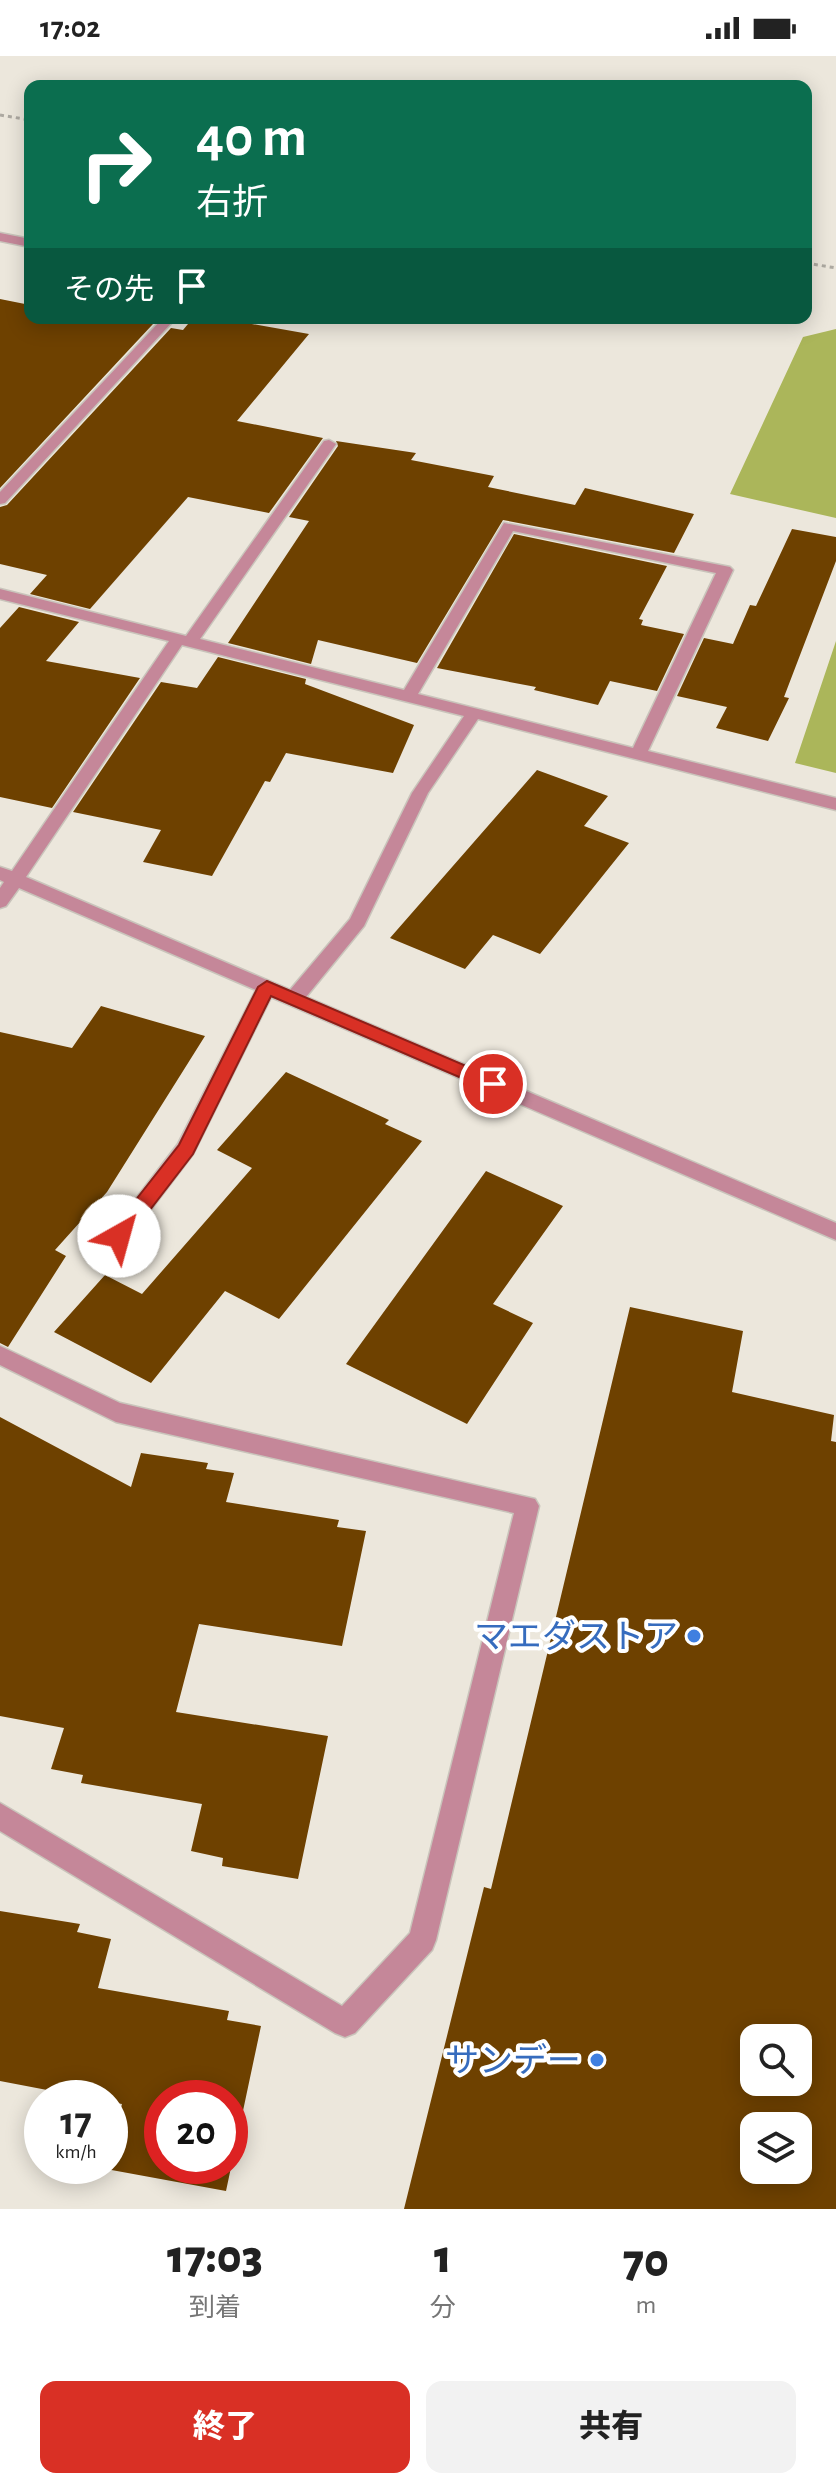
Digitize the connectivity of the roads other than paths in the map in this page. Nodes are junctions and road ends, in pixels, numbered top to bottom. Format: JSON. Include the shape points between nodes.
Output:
{"nodes":[{"id":1,"x":0,"y":237,"type":"edge"},
{"id":2,"x":24,"y":242,"type":"edge"},
{"id":3,"x":164,"y":324,"type":"edge"},
{"id":4,"x":329,"y":444,"type":"dead end"},
{"id":5,"x":0,"y":500,"type":"edge"},
{"id":6,"x":0,"y":594,"type":"edge"},
{"id":7,"x":184,"y":640,"type":"junction"},
{"id":8,"x":408,"y":697,"type":"junction"},
{"id":9,"x":474,"y":713,"type":"junction"},
{"id":10,"x":638,"y":754,"type":"junction"},
{"id":11,"x":836,"y":804,"type":"edge"},
{"id":12,"x":7,"y":876,"type":"edge"},
{"id":13,"x":0,"y":902,"type":"edge"},
{"id":14,"x":267,"y":987,"type":"junction"},
{"id":15,"x":293,"y":999,"type":"junction"},
{"id":16,"x":836,"y":1232,"type":"edge"},
{"id":17,"x":119,"y":1236,"type":"dead end"},
{"id":18,"x":0,"y":1355,"type":"edge"},
{"id":19,"x":0,"y":1816,"type":"edge"}],
"edges":[{"from":1,"to":2,"type":"street"},
{"from":3,"to":5,"type":"street"},
{"from":4,"to":7,"type":"street"},
{"from":6,"to":7,"type":"street"},
{"from":7,"to":8,"type":"street"},
{"from":7,"to":12,"type":"street"},
{"from":8,"to":9,"type":"street"},
{"from":8,"to":10,"type":"street","via":[[509,526],[725,570]]},
{"from":9,"to":10,"type":"street"},
{"from":9,"to":15,"type":"street","via":[[420,793],[358,922]]},
{"from":10,"to":11,"type":"street"},
{"from":12,"to":13,"type":"street"},
{"from":12,"to":14,"type":"street"},
{"from":14,"to":15,"type":"street"},
{"from":14,"to":17,"type":"street","via":[[186,1149]]},
{"from":15,"to":16,"type":"street"},
{"from":18,"to":19,"type":"street","via":[[116,1412],[527,1506],[422,1940],[345,2023]]}]}
